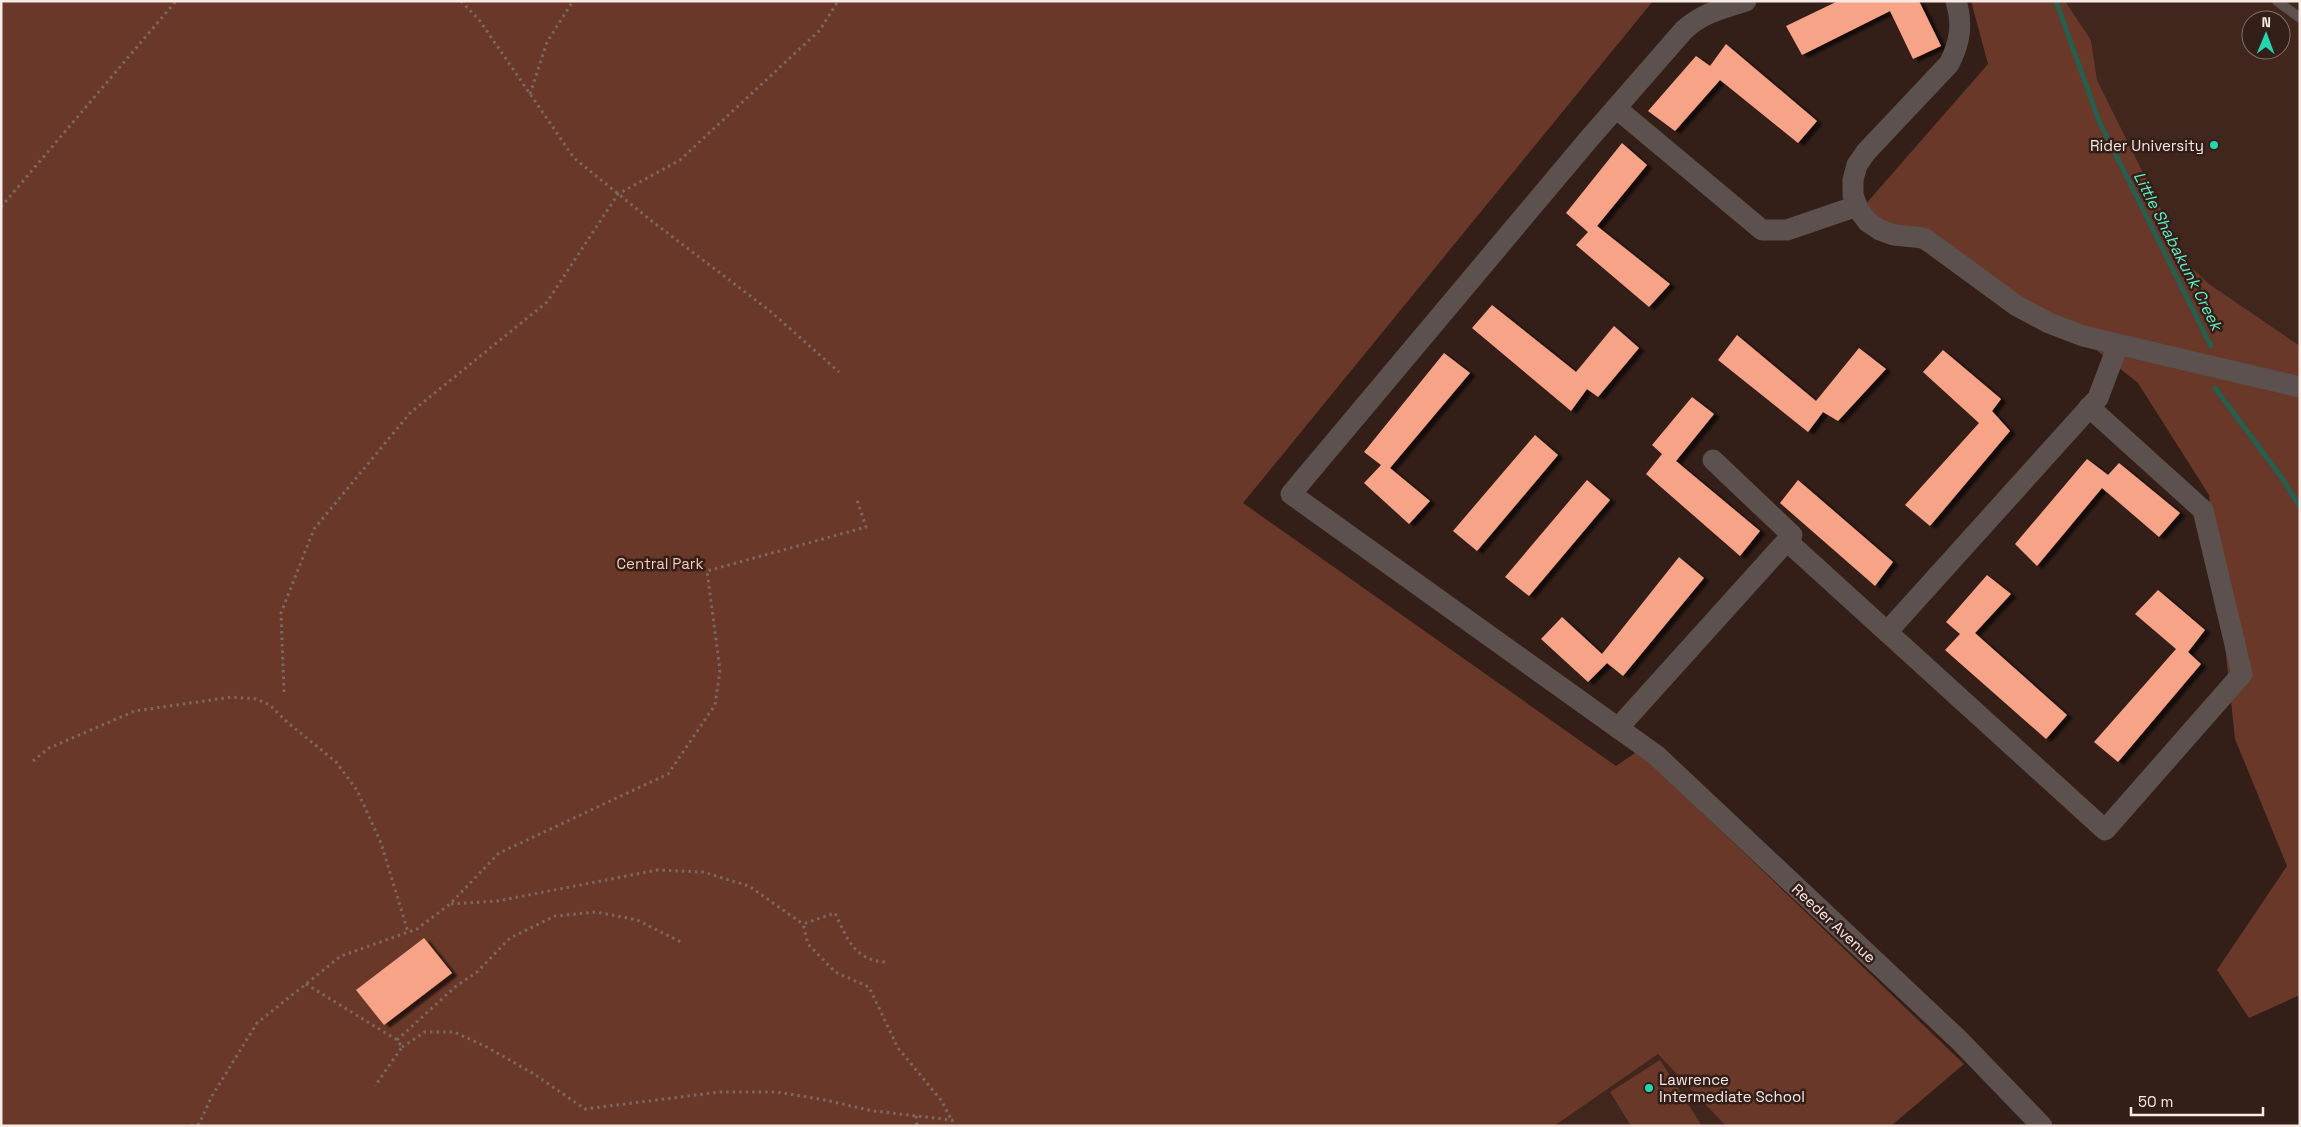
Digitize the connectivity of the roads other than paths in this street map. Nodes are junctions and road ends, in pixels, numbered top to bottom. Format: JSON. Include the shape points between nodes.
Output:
{"nodes":[{"id":1,"x":1746,"y":1,"type":"edge"},
{"id":2,"x":1956,"y":1,"type":"edge"},
{"id":3,"x":2276,"y":1,"type":"edge"},
{"id":4,"x":2300,"y":18,"type":"edge"},
{"id":5,"x":1616,"y":108,"type":"junction"},
{"id":6,"x":1857,"y":206,"type":"junction"},
{"id":7,"x":2118,"y":345,"type":"junction"},
{"id":8,"x":2300,"y":387,"type":"edge"},
{"id":9,"x":2090,"y":407,"type":"junction"},
{"id":10,"x":1713,"y":460,"type":"dead end"},
{"id":11,"x":1787,"y":541,"type":"junction"},
{"id":12,"x":1887,"y":632,"type":"junction"},
{"id":13,"x":1618,"y":728,"type":"junction"},
{"id":14,"x":2042,"y":1126,"type":"edge"}],
"edges":[{"from":1,"to":5,"type":"street","via":[[1710,12],[1691,23]]},
{"from":2,"to":6,"type":"street","via":[[1960,24],[1957,50],[1949,64],[1857,165],[1853,187]]},
{"from":3,"to":4,"type":"lane"},
{"from":5,"to":6,"type":"street","via":[[1762,230],[1787,230]]},
{"from":5,"to":13,"type":"street","name":"Reeder Avenue","via":[[1291,494]]},
{"from":6,"to":7,"type":"street","via":[[1868,222],[1880,230],[1924,238],[2017,306],[2049,323]]},
{"from":7,"to":8,"type":"street"},
{"from":7,"to":9,"type":"street","via":[[2098,398]]},
{"from":9,"to":12,"type":"street"},
{"from":9,"to":12,"type":"street","via":[[2202,510],[2242,674],[2105,830]]},
{"from":10,"to":11,"type":"street","via":[[1792,535]]},
{"from":11,"to":12,"type":"street"},
{"from":11,"to":13,"type":"street"},
{"from":13,"to":14,"type":"street","name":"Reeder Avenue","via":[[1656,755],[1960,1041]]}]}
